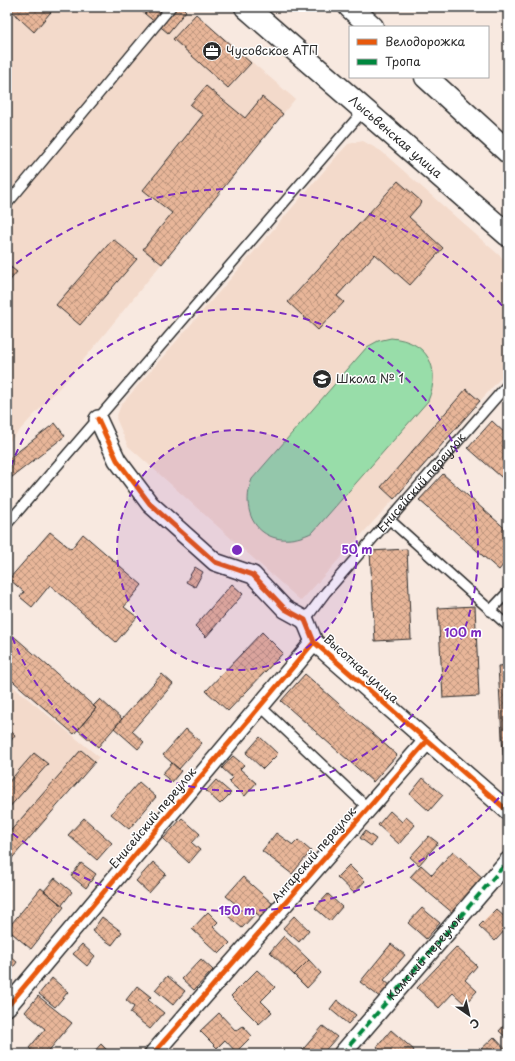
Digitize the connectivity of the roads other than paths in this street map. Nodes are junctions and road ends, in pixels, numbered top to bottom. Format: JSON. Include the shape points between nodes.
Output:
{"nodes":[{"id":1,"x":171,"y":7,"type":"edge"},
{"id":2,"x":246,"y":7,"type":"edge"},
{"id":3,"x":352,"y":8,"type":"edge"},
{"id":4,"x":371,"y":26,"type":"edge"},
{"id":5,"x":427,"y":78,"type":"edge"},
{"id":6,"x":364,"y":110,"type":"junction"},
{"id":7,"x":508,"y":152,"type":"edge"},
{"id":8,"x":7,"y":204,"type":"edge"},
{"id":9,"x":508,"y":235,"type":"edge"},
{"id":10,"x":508,"y":384,"type":"edge"},
{"id":11,"x":98,"y":419,"type":"junction"},
{"id":12,"x":390,"y":520,"type":"junction"},
{"id":13,"x":7,"y":524,"type":"edge"},
{"id":14,"x":508,"y":592,"type":"edge"},
{"id":15,"x":490,"y":610,"type":"junction"},
{"id":16,"x":305,"y":620,"type":"junction"},
{"id":17,"x":508,"y":626,"type":"edge"},
{"id":18,"x":314,"y":642,"type":"junction"},
{"id":19,"x":260,"y":706,"type":"junction"},
{"id":20,"x":427,"y":741,"type":"junction"},
{"id":21,"x":368,"y":808,"type":"junction"},
{"id":22,"x":508,"y":812,"type":"edge"},
{"id":23,"x":508,"y":861,"type":"edge"},
{"id":24,"x":7,"y":1007,"type":"edge"},
{"id":25,"x":153,"y":1054,"type":"edge"},
{"id":26,"x":342,"y":1054,"type":"edge"}],
"edges":[{"from":1,"to":8,"type":"lane"},
{"from":2,"to":6,"type":"main road","name":"Лысьвенская улица"},
{"from":3,"to":4,"type":"main road"},
{"from":5,"to":7,"type":"main road"},
{"from":6,"to":9,"type":"main road","name":"Лысьвенская улица"},
{"from":6,"to":11,"type":"lane"},
{"from":10,"to":12,"type":"lane","name":"Енисейский переулок"},
{"from":11,"to":13,"type":"lane"},
{"from":11,"to":16,"type":"street","via":[[118,460],[150,504],[215,562],[253,576],[285,609]]},
{"from":12,"to":15,"type":"lane"},
{"from":12,"to":16,"type":"lane","name":"Енисейский переулок","via":[[326,592]]},
{"from":14,"to":15,"type":"lane"},
{"from":15,"to":17,"type":"lane"},
{"from":16,"to":18,"type":"street","name":"Высотная улица"},
{"from":18,"to":19,"type":"street","name":"Енисейский переулок"},
{"from":18,"to":20,"type":"street","name":"Высотная улица"},
{"from":19,"to":21,"type":"lane"},
{"from":19,"to":24,"type":"street","name":"Енисейский переулок"},
{"from":20,"to":21,"type":"street","name":"Ангарский переулок"},
{"from":20,"to":22,"type":"street","name":"Высотная улица"},
{"from":21,"to":25,"type":"street","name":"Ангарский переулок"},
{"from":23,"to":26,"type":"street","name":"Камский переулок"}]}
